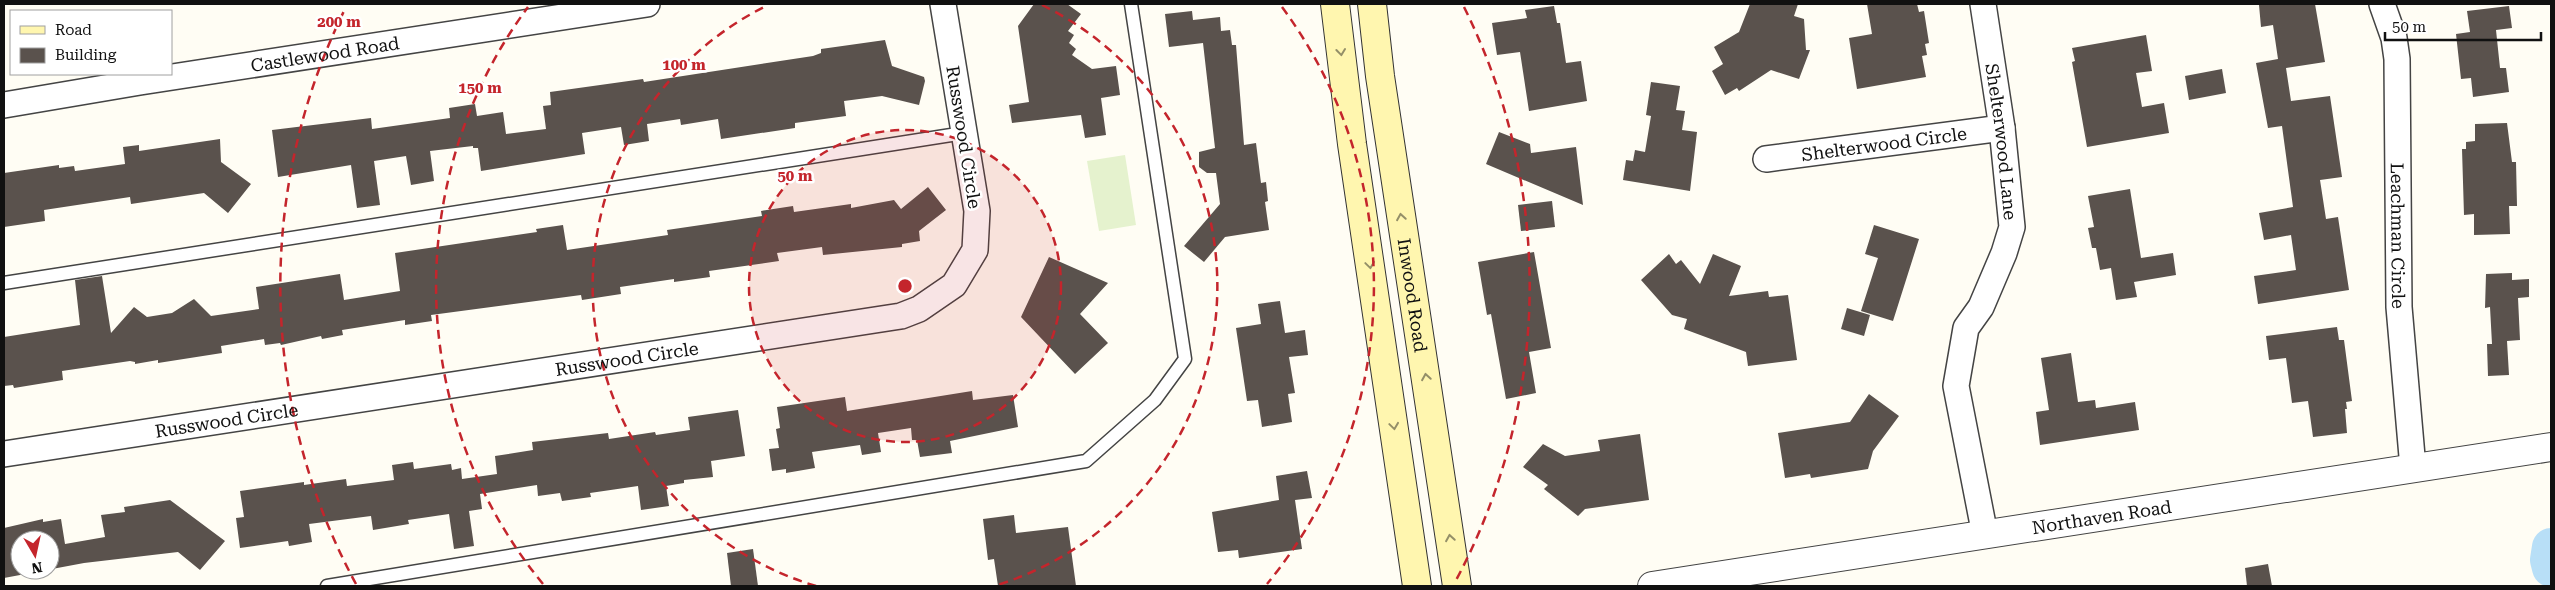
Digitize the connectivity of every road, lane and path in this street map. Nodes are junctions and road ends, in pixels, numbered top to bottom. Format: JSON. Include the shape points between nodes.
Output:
{"nodes":[{"id":1,"x":647,"y":4,"type":"edge"},
{"id":2,"x":943,"y":4,"type":"edge"},
{"id":3,"x":1131,"y":4,"type":"edge"},
{"id":4,"x":1335,"y":4,"type":"edge"},
{"id":5,"x":1372,"y":4,"type":"edge"},
{"id":6,"x":1984,"y":4,"type":"edge"},
{"id":7,"x":2382,"y":4,"type":"edge"},
{"id":8,"x":4,"y":105,"type":"edge"},
{"id":9,"x":2002,"y":128,"type":"junction"},
{"id":10,"x":964,"y":134,"type":"junction"},
{"id":11,"x":1766,"y":159,"type":"dead end"},
{"id":12,"x":4,"y":282,"type":"edge"},
{"id":13,"x":2551,"y":447,"type":"edge"},
{"id":14,"x":4,"y":454,"type":"edge"},
{"id":15,"x":2413,"y":468,"type":"junction"},
{"id":16,"x":1985,"y":535,"type":"junction"},
{"id":17,"x":327,"y":586,"type":"edge"},
{"id":18,"x":1418,"y":586,"type":"edge"},
{"id":19,"x":1457,"y":586,"type":"edge"},
{"id":20,"x":1652,"y":586,"type":"edge"}],
"edges":[{"from":1,"to":8,"type":"street","name":"Castlewood Road"},
{"from":2,"to":10,"type":"street","name":"Russwood Circle"},
{"from":3,"to":17,"type":"lane","via":[[1184,359],[1155,400],[1086,461]]},
{"from":4,"to":18,"type":"main road","one_way":true,"via":[[1353,154]]},
{"from":19,"to":5,"type":"main road","name":"Inwood Road","one_way":true},
{"from":6,"to":9,"type":"street","name":"Shelterwood Lane"},
{"from":7,"to":15,"type":"street","name":"Leachman Circle","via":[[2394,38],[2397,59],[2399,307]]},
{"from":9,"to":11,"type":"street","name":"Shelterwood Circle"},
{"from":9,"to":16,"type":"street","name":"Shelterwood Lane","via":[[2012,227],[1981,307],[1966,328],[1956,386]]},
{"from":10,"to":12,"type":"lane"},
{"from":10,"to":14,"type":"street","name":"Russwood Circle","via":[[977,211],[975,250],[954,285],[919,309],[901,316]]},
{"from":13,"to":15,"type":"street","name":"Northaven Road"},
{"from":15,"to":16,"type":"street","name":"Northaven Road"},
{"from":16,"to":20,"type":"street","name":"Northaven Road"}]}
